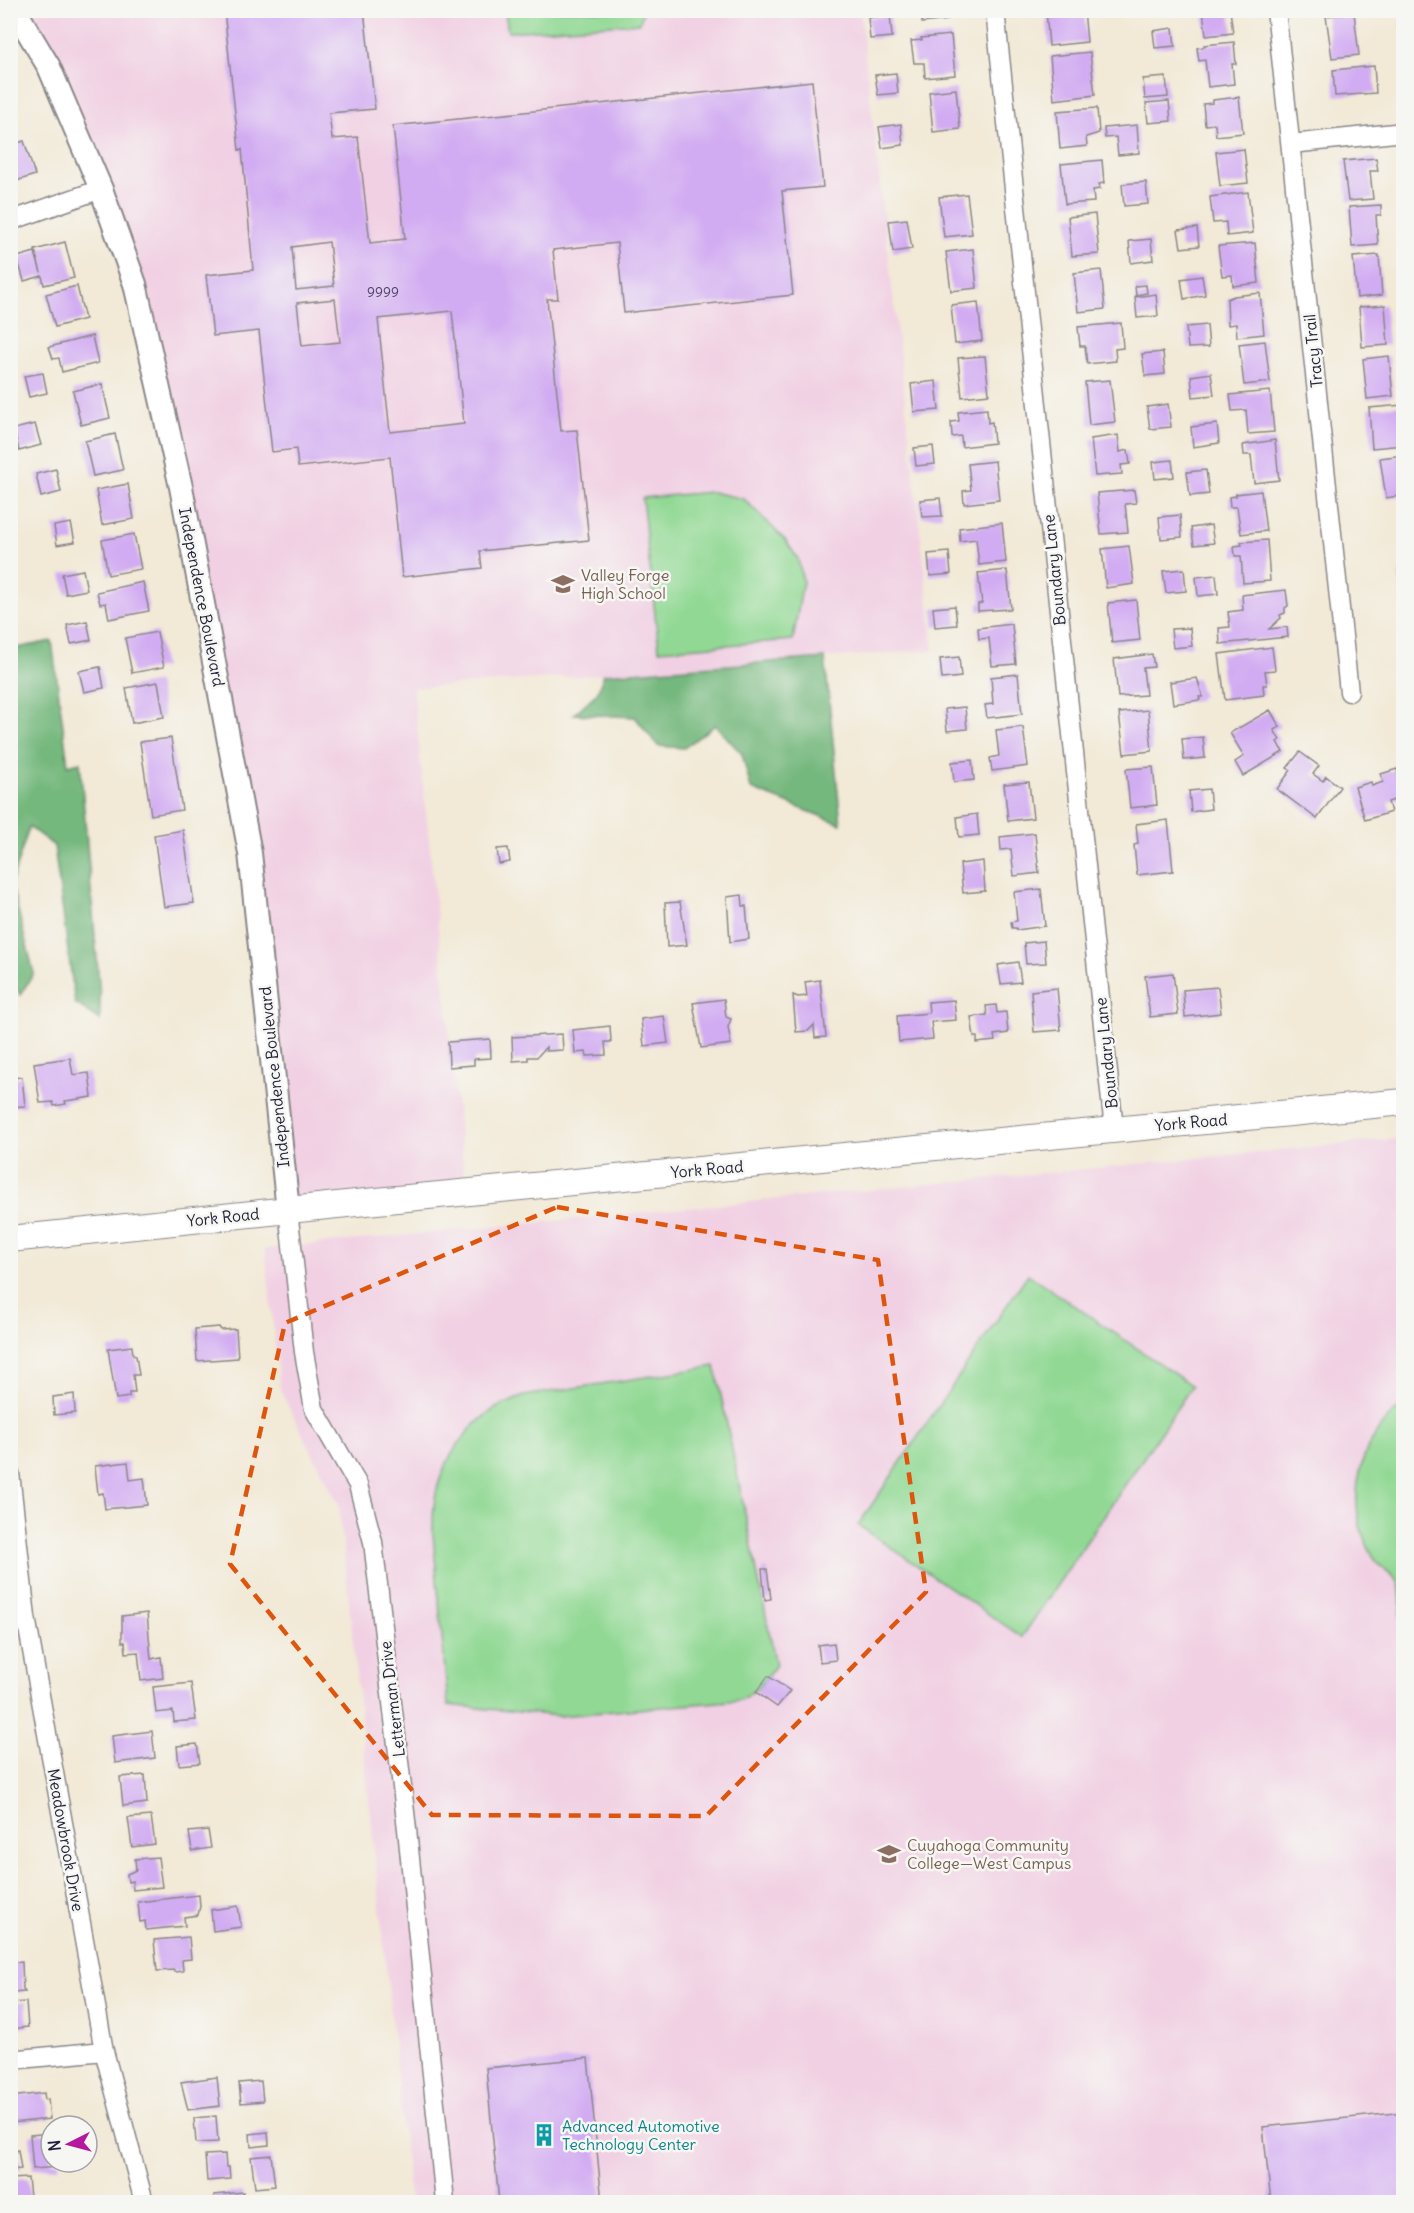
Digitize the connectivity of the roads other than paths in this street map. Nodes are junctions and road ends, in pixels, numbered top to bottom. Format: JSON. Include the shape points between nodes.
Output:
{"nodes":[{"id":1,"x":15,"y":10,"type":"edge"},
{"id":2,"x":995,"y":10,"type":"edge"},
{"id":3,"x":1276,"y":10,"type":"edge"},
{"id":4,"x":1404,"y":132,"type":"edge"},
{"id":5,"x":1291,"y":144,"type":"junction"},
{"id":6,"x":101,"y":189,"type":"junction"},
{"id":7,"x":10,"y":220,"type":"edge"},
{"id":8,"x":1349,"y":692,"type":"dead end"},
{"id":9,"x":1404,"y":1102,"type":"edge"},
{"id":10,"x":1114,"y":1129,"type":"junction"},
{"id":11,"x":288,"y":1210,"type":"junction"},
{"id":12,"x":10,"y":1239,"type":"edge"},
{"id":13,"x":10,"y":1473,"type":"edge"},
{"id":14,"x":104,"y":2051,"type":"junction"},
{"id":15,"x":10,"y":2060,"type":"edge"},
{"id":16,"x":144,"y":2202,"type":"edge"},
{"id":17,"x":445,"y":2202,"type":"edge"}],
"edges":[{"from":1,"to":6,"type":"street","name":"Independence Boulevard","via":[[49,67]]},
{"from":2,"to":10,"type":"street","name":"Boundary Lane"},
{"from":3,"to":5,"type":"street","name":"Tracy Trail"},
{"from":4,"to":5,"type":"street"},
{"from":5,"to":8,"type":"street","name":"Tracy Trail"},
{"from":6,"to":7,"type":"street"},
{"from":6,"to":11,"type":"street","name":"Independence Boulevard","via":[[135,284],[181,487],[250,853]]},
{"from":9,"to":10,"type":"main road","name":"York Road"},
{"from":10,"to":11,"type":"main road","name":"York Road"},
{"from":11,"to":12,"type":"main road","name":"York Road"},
{"from":11,"to":17,"type":"street","name":"Letterman Drive","via":[[314,1409],[358,1485],[373,1542]]},
{"from":13,"to":14,"type":"street","name":"Meadowbrook Drive","via":[[26,1617]]},
{"from":14,"to":15,"type":"street"},
{"from":14,"to":16,"type":"street","name":"Meadowbrook Drive"}]}
